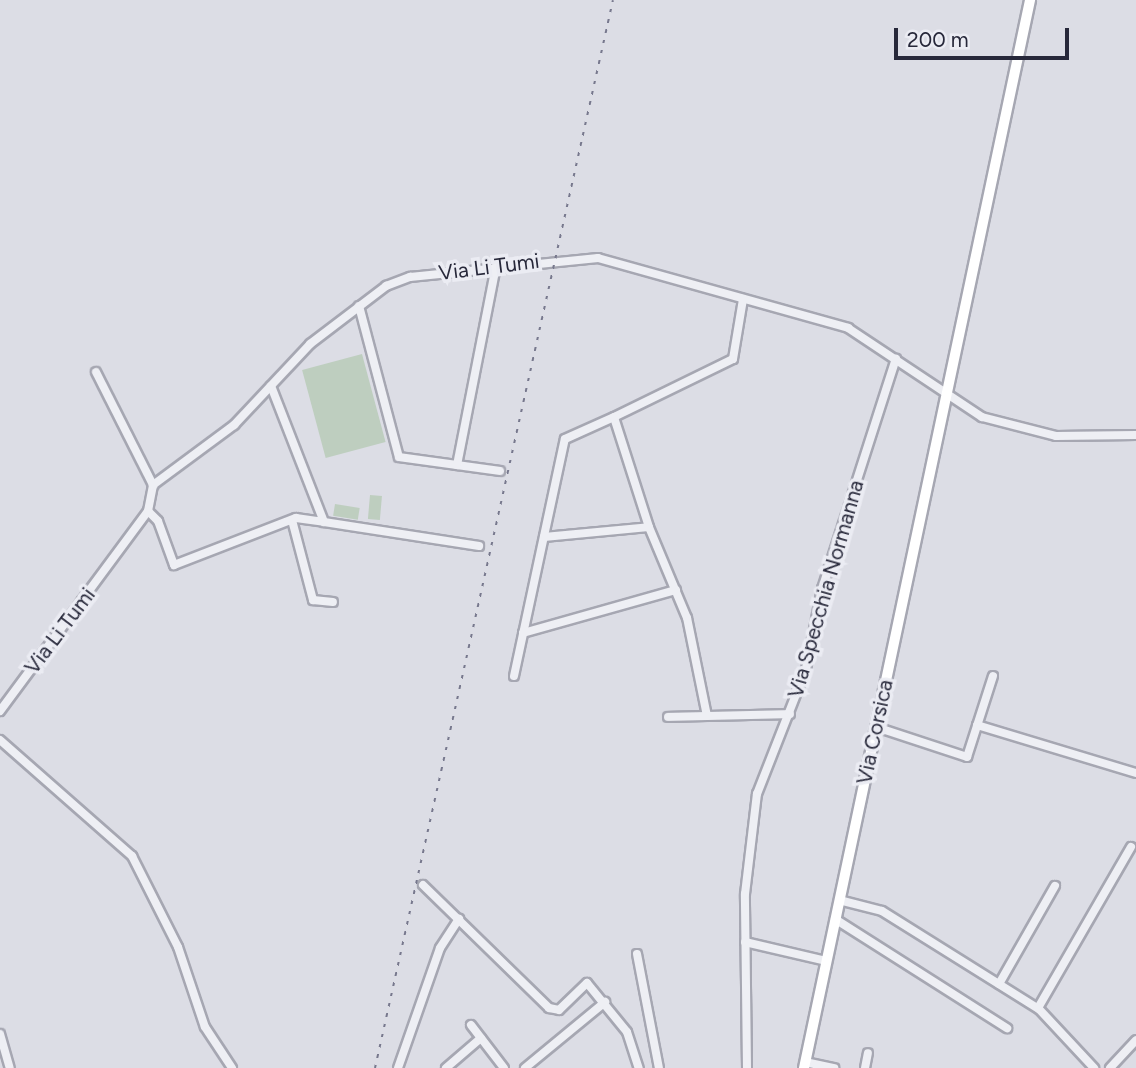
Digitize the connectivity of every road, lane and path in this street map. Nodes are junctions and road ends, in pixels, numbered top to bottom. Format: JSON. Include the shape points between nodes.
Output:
{"nodes":[{"id":1,"x":1030,"y":0,"type":"edge"},
{"id":2,"x":496,"y":266,"type":"junction"},
{"id":3,"x":743,"y":299,"type":"junction"},
{"id":4,"x":359,"y":306,"type":"junction"},
{"id":5,"x":896,"y":359,"type":"junction"},
{"id":6,"x":96,"y":372,"type":"dead end"},
{"id":7,"x":271,"y":386,"type":"junction"},
{"id":8,"x":947,"y":397,"type":"junction"},
{"id":9,"x":614,"y":417,"type":"junction"},
{"id":10,"x":1136,"y":435,"type":"edge"},
{"id":11,"x":457,"y":465,"type":"junction"},
{"id":12,"x":500,"y":471,"type":"dead end"},
{"id":13,"x":153,"y":485,"type":"junction"},
{"id":14,"x":148,"y":511,"type":"junction"},
{"id":15,"x":292,"y":520,"type":"junction"},
{"id":16,"x":324,"y":522,"type":"junction"},
{"id":17,"x":649,"y":527,"type":"junction"},
{"id":18,"x":544,"y":537,"type":"junction"},
{"id":19,"x":480,"y":546,"type":"dead end"},
{"id":20,"x":676,"y":590,"type":"junction"},
{"id":21,"x":333,"y":602,"type":"dead end"},
{"id":22,"x":523,"y":633,"type":"junction"},
{"id":23,"x":514,"y":676,"type":"dead end"},
{"id":24,"x":993,"y":676,"type":"dead end"},
{"id":25,"x":0,"y":711,"type":"edge"},
{"id":26,"x":790,"y":714,"type":"junction"},
{"id":27,"x":707,"y":716,"type":"junction"},
{"id":28,"x":668,"y":717,"type":"dead end"},
{"id":29,"x":977,"y":725,"type":"junction"},
{"id":30,"x":876,"y":727,"type":"junction"},
{"id":31,"x":0,"y":740,"type":"edge"},
{"id":32,"x":1136,"y":773,"type":"edge"},
{"id":33,"x":1131,"y":847,"type":"dead end"},
{"id":34,"x":423,"y":885,"type":"dead end"},
{"id":35,"x":1055,"y":886,"type":"dead end"},
{"id":36,"x":839,"y":900,"type":"junction"},
{"id":37,"x":459,"y":919,"type":"junction"},
{"id":38,"x":835,"y":919,"type":"junction"},
{"id":39,"x":745,"y":942,"type":"junction"},
{"id":40,"x":637,"y":954,"type":"dead end"},
{"id":41,"x":826,"y":961,"type":"junction"},
{"id":42,"x":999,"y":984,"type":"junction"},
{"id":43,"x":606,"y":1002,"type":"junction"},
{"id":44,"x":1038,"y":1008,"type":"junction"},
{"id":45,"x":471,"y":1025,"type":"dead end"},
{"id":46,"x":1007,"y":1028,"type":"dead end"},
{"id":47,"x":0,"y":1037,"type":"edge"},
{"id":48,"x":481,"y":1038,"type":"junction"},
{"id":49,"x":1136,"y":1040,"type":"edge"},
{"id":50,"x":868,"y":1053,"type":"dead end"},
{"id":51,"x":804,"y":1065,"type":"edge"},
{"id":52,"x":635,"y":1066,"type":"edge"},
{"id":53,"x":10,"y":1068,"type":"edge"},
{"id":54,"x":232,"y":1068,"type":"edge"},
{"id":55,"x":398,"y":1068,"type":"edge"},
{"id":56,"x":446,"y":1068,"type":"edge"},
{"id":57,"x":504,"y":1068,"type":"edge"},
{"id":58,"x":525,"y":1068,"type":"edge"},
{"id":59,"x":659,"y":1068,"type":"edge"},
{"id":60,"x":747,"y":1068,"type":"edge"},
{"id":61,"x":834,"y":1068,"type":"edge"},
{"id":62,"x":866,"y":1068,"type":"edge"},
{"id":63,"x":1094,"y":1068,"type":"edge"},
{"id":64,"x":1110,"y":1068,"type":"edge"}],
"edges":[{"from":1,"to":8,"type":"main road","name":"Via Corsica"},
{"from":2,"to":3,"type":"street","name":"Via Li Tumi","via":[[598,258]]},
{"from":2,"to":4,"type":"street","name":"Via Li Tumi","via":[[410,278],[386,286]]},
{"from":2,"to":11,"type":"street"},
{"from":3,"to":5,"type":"street","name":"Via Li Tumi","via":[[831,321],[869,338]]},
{"from":3,"to":9,"type":"street","via":[[733,359]]},
{"from":4,"to":7,"type":"street","name":"Via Li Tumi","via":[[310,344]]},
{"from":4,"to":11,"type":"street","via":[[399,457]]},
{"from":5,"to":8,"type":"street","name":"Via Li Tumi"},
{"from":5,"to":26,"type":"street","name":"Via Specchia Normanna","via":[[822,589],[806,670]]},
{"from":6,"to":13,"type":"street"},
{"from":7,"to":13,"type":"street","name":"Via Li Tumi","via":[[234,425]]},
{"from":7,"to":16,"type":"street"},
{"from":8,"to":10,"type":"street","name":"Via Li Tumi","via":[[982,417],[1034,432],[1067,437]]},
{"from":8,"to":30,"type":"main road","name":"Via Corsica"},
{"from":9,"to":17,"type":"street"},
{"from":9,"to":18,"type":"street","via":[[565,439]]},
{"from":11,"to":12,"type":"street"},
{"from":13,"to":14,"type":"street","name":"Via Li Tumi"},
{"from":14,"to":15,"type":"street","via":[[158,522],[174,565]]},
{"from":14,"to":25,"type":"street","name":"Via Li Tumi"},
{"from":15,"to":16,"type":"street"},
{"from":15,"to":21,"type":"street","via":[[313,600]]},
{"from":16,"to":19,"type":"street"},
{"from":17,"to":18,"type":"street"},
{"from":17,"to":20,"type":"street"},
{"from":18,"to":22,"type":"street"},
{"from":20,"to":22,"type":"street"},
{"from":20,"to":27,"type":"street","via":[[688,618]]},
{"from":22,"to":23,"type":"street"},
{"from":24,"to":29,"type":"street"},
{"from":26,"to":27,"type":"street"},
{"from":26,"to":39,"type":"street","name":"Via Specchia Normanna","via":[[757,794],[746,880]]},
{"from":27,"to":28,"type":"street"},
{"from":29,"to":30,"type":"street","via":[[967,757]]},
{"from":29,"to":32,"type":"street"},
{"from":30,"to":36,"type":"main road","name":"Via Corsica"},
{"from":31,"to":54,"type":"street","via":[[132,856],[178,947],[205,1027]]},
{"from":33,"to":44,"type":"street"},
{"from":34,"to":37,"type":"street"},
{"from":35,"to":42,"type":"street"},
{"from":36,"to":38,"type":"main road","name":"Via Corsica"},
{"from":36,"to":42,"type":"street","via":[[882,911]]},
{"from":37,"to":43,"type":"street","via":[[549,1008],[559,1010],[587,983]]},
{"from":37,"to":55,"type":"street","via":[[440,948]]},
{"from":38,"to":41,"type":"main road","name":"Via Corsica"},
{"from":38,"to":46,"type":"street"},
{"from":39,"to":41,"type":"street"},
{"from":39,"to":60,"type":"street","name":"Via Specchia Normanna"},
{"from":40,"to":59,"type":"street"},
{"from":41,"to":51,"type":"main road","name":"Via Corsica"},
{"from":42,"to":44,"type":"street"},
{"from":43,"to":52,"type":"street","via":[[626,1032]]},
{"from":43,"to":58,"type":"street"},
{"from":44,"to":63,"type":"street"},
{"from":45,"to":48,"type":"street"},
{"from":47,"to":53,"type":"street"},
{"from":48,"to":56,"type":"street"},
{"from":48,"to":57,"type":"street"},
{"from":49,"to":64,"type":"street"},
{"from":50,"to":62,"type":"street"},
{"from":51,"to":61,"type":"street"}]}
